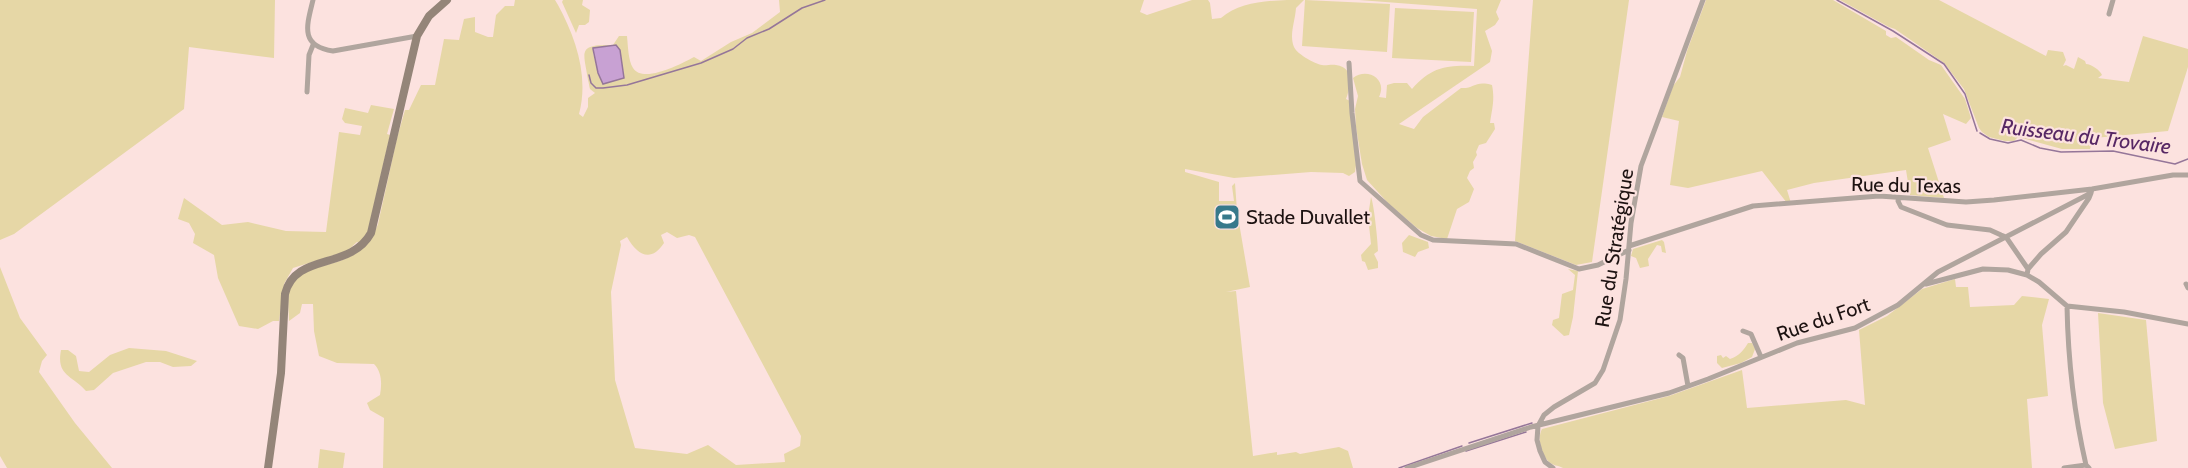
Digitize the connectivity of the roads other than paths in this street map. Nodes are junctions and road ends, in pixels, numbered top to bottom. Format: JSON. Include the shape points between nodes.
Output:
{"nodes":[{"id":1,"x":313,"y":0,"type":"edge"},
{"id":2,"x":447,"y":0,"type":"edge"},
{"id":3,"x":1703,"y":0,"type":"edge"},
{"id":4,"x":2113,"y":0,"type":"edge"},
{"id":5,"x":2109,"y":14,"type":"dead end"},
{"id":6,"x":417,"y":36,"type":"junction"},
{"id":7,"x":313,"y":45,"type":"junction"},
{"id":8,"x":1349,"y":63,"type":"dead end"},
{"id":9,"x":307,"y":93,"type":"dead end"},
{"id":10,"x":2188,"y":175,"type":"edge"},
{"id":11,"x":2091,"y":191,"type":"junction"},
{"id":12,"x":1899,"y":198,"type":"junction"},
{"id":13,"x":2006,"y":237,"type":"junction"},
{"id":14,"x":1629,"y":248,"type":"junction"},
{"id":15,"x":2028,"y":272,"type":"junction"},
{"id":16,"x":1926,"y":284,"type":"junction"},
{"id":17,"x":2067,"y":306,"type":"junction"},
{"id":18,"x":2188,"y":324,"type":"edge"},
{"id":19,"x":1743,"y":331,"type":"dead end"},
{"id":20,"x":1679,"y":355,"type":"dead end"},
{"id":21,"x":1761,"y":357,"type":"junction"},
{"id":22,"x":1688,"y":386,"type":"junction"},
{"id":23,"x":1551,"y":410,"type":"junction"},
{"id":24,"x":1556,"y":422,"type":"junction"},
{"id":25,"x":1538,"y":426,"type":"junction"},
{"id":26,"x":2088,"y":467,"type":"edge"},
{"id":27,"x":268,"y":468,"type":"edge"},
{"id":28,"x":1407,"y":468,"type":"edge"},
{"id":29,"x":1553,"y":468,"type":"edge"},
{"id":30,"x":2064,"y":468,"type":"edge"}],
"edges":[{"from":1,"to":7,"type":"street","via":[[307,26]]},
{"from":2,"to":6,"type":"street","via":[[429,16]]},
{"from":3,"to":14,"type":"street","name":"Rue du Stratégique","via":[[1641,166]]},
{"from":4,"to":5,"type":"street"},
{"from":6,"to":7,"type":"street","via":[[333,51]]},
{"from":6,"to":27,"type":"street","via":[[374,225],[366,243],[342,258],[303,270],[288,281]]},
{"from":7,"to":9,"type":"street"},
{"from":8,"to":14,"type":"street","name":"Rue du Texas","via":[[1360,181],[1421,235],[1442,241],[1516,244],[1580,269],[1598,265]]},
{"from":10,"to":11,"type":"street","name":"Rue du Texas"},
{"from":11,"to":12,"type":"street","name":"Rue du Texas","via":[[1966,202]]},
{"from":11,"to":13,"type":"street","name":"Rue du Fort"},
{"from":11,"to":15,"type":"street","via":[[2066,232]]},
{"from":12,"to":13,"type":"street","via":[[1901,207],[1947,225],[1990,230]]},
{"from":12,"to":14,"type":"street","name":"Rue du Texas","via":[[1754,206]]},
{"from":13,"to":15,"type":"street"},
{"from":13,"to":16,"type":"street","name":"Rue du Fort","via":[[1938,272]]},
{"from":14,"to":23,"type":"street","name":"Rue du Stratégique","via":[[1620,320],[1604,370],[1595,383]]},
{"from":15,"to":16,"type":"street","via":[[1983,269]]},
{"from":15,"to":17,"type":"street"},
{"from":16,"to":21,"type":"street","name":"Rue du Fort","via":[[1867,323]]},
{"from":17,"to":18,"type":"street"},
{"from":17,"to":26,"type":"street","via":[[2068,352],[2079,434]]},
{"from":19,"to":21,"type":"street","via":[[1751,334]]},
{"from":20,"to":22,"type":"street","via":[[1683,358]]},
{"from":21,"to":22,"type":"street","name":"Rue du Fort"},
{"from":22,"to":24,"type":"street","name":"Rue du Fort"},
{"from":23,"to":24,"type":"street"},
{"from":23,"to":25,"type":"street","name":"Rue du Stratégique"},
{"from":24,"to":25,"type":"street","name":"Rue du Fort"},
{"from":25,"to":28,"type":"street","name":"Rue du Fort"},
{"from":25,"to":29,"type":"street","via":[[1540,451]]},
{"from":26,"to":30,"type":"street"}]}
